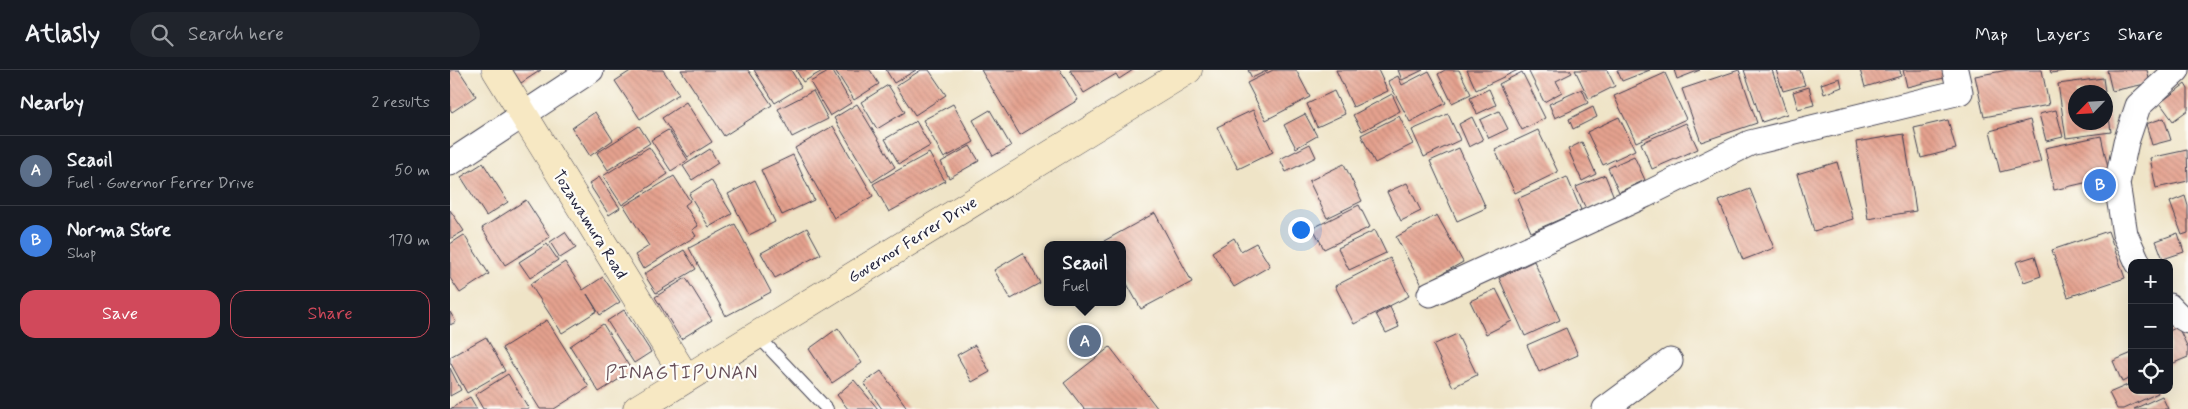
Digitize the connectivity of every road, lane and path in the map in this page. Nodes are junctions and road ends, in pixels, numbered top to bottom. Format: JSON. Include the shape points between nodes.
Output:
{"nodes":[{"id":1,"x":496,"y":70,"type":"edge"},
{"id":2,"x":591,"y":70,"type":"edge"},
{"id":3,"x":1188,"y":70,"type":"edge"},
{"id":4,"x":1954,"y":70,"type":"edge"},
{"id":5,"x":2177,"y":70,"type":"edge"},
{"id":6,"x":524,"y":114,"type":"junction"},
{"id":7,"x":450,"y":163,"type":"edge"},
{"id":8,"x":2136,"y":259,"type":"edge"},
{"id":9,"x":1430,"y":294,"type":"dead end"},
{"id":10,"x":2173,"y":310,"type":"edge"},
{"id":11,"x":2188,"y":321,"type":"edge"},
{"id":12,"x":757,"y":334,"type":"junction"},
{"id":13,"x":1670,"y":361,"type":"dead end"},
{"id":14,"x":686,"y":378,"type":"junction"},
{"id":15,"x":637,"y":409,"type":"edge"},
{"id":16,"x":827,"y":409,"type":"edge"},
{"id":17,"x":1605,"y":409,"type":"edge"}],
"edges":[{"from":1,"to":6,"type":"main road","name":"Tozawamura Road"},
{"from":2,"to":6,"type":"street"},
{"from":3,"to":12,"type":"main road","name":"Governor Ferrer Drive"},
{"from":4,"to":9,"type":"street","via":[[1960,92],[1750,143]]},
{"from":5,"to":8,"type":"street","via":[[2138,106],[2126,142],[2117,184],[2125,234]]},
{"from":6,"to":7,"type":"street"},
{"from":6,"to":14,"type":"main road","name":"Tozawamura Road"},
{"from":10,"to":11,"type":"street"},
{"from":12,"to":14,"type":"main road","name":"Governor Ferrer Drive"},
{"from":12,"to":16,"type":"lane"},
{"from":13,"to":17,"type":"street"},
{"from":14,"to":15,"type":"main road","name":"Governor Ferrer Drive"}]}
